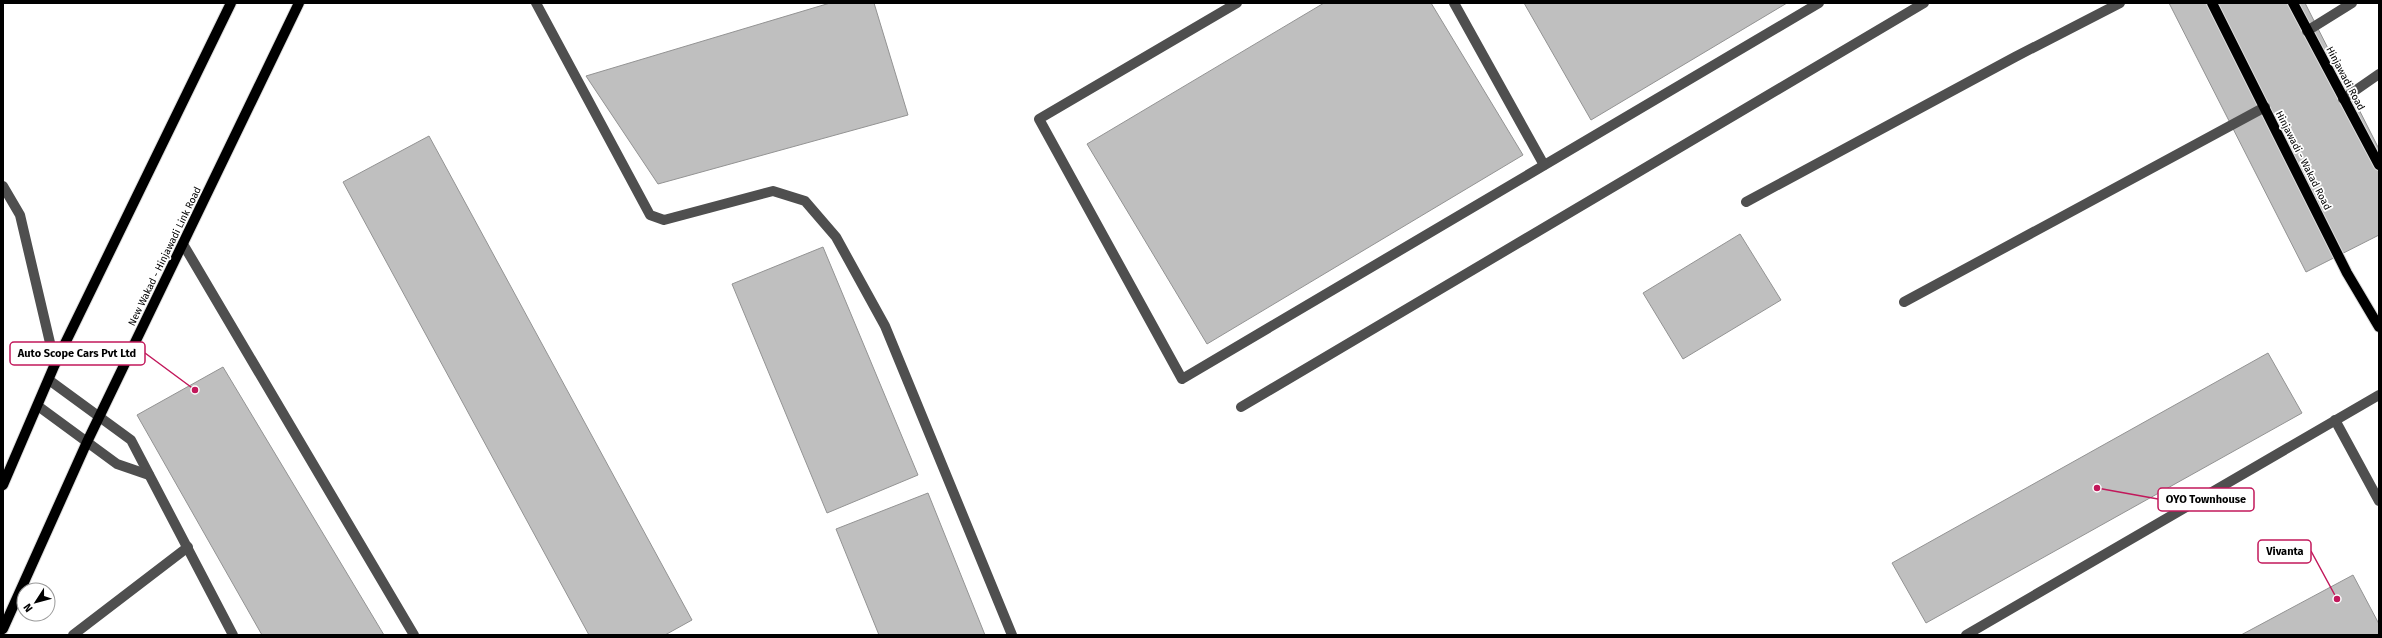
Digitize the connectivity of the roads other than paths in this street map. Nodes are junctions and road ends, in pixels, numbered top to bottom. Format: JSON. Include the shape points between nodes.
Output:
{"nodes":[{"id":1,"x":231,"y":3,"type":"edge"},
{"id":2,"x":299,"y":3,"type":"edge"},
{"id":3,"x":536,"y":3,"type":"edge"},
{"id":4,"x":1237,"y":3,"type":"edge"},
{"id":5,"x":1454,"y":3,"type":"edge"},
{"id":6,"x":1819,"y":3,"type":"edge"},
{"id":7,"x":1924,"y":3,"type":"edge"},
{"id":8,"x":2120,"y":3,"type":"edge"},
{"id":9,"x":2212,"y":3,"type":"edge"},
{"id":10,"x":2293,"y":3,"type":"edge"},
{"id":11,"x":2352,"y":3,"type":"edge"},
{"id":12,"x":2307,"y":31,"type":"junction"},
{"id":13,"x":2379,"y":74,"type":"edge"},
{"id":14,"x":2343,"y":99,"type":"junction"},
{"id":15,"x":2264,"y":108,"type":"junction"},
{"id":16,"x":2379,"y":164,"type":"edge"},
{"id":17,"x":1544,"y":165,"type":"junction"},
{"id":18,"x":3,"y":186,"type":"edge"},
{"id":19,"x":1746,"y":202,"type":"dead end"},
{"id":20,"x":183,"y":244,"type":"junction"},
{"id":21,"x":1904,"y":302,"type":"dead end"},
{"id":22,"x":2379,"y":327,"type":"edge"},
{"id":23,"x":55,"y":364,"type":"junction"},
{"id":24,"x":49,"y":380,"type":"junction"},
{"id":25,"x":2379,"y":395,"type":"edge"},
{"id":26,"x":38,"y":406,"type":"junction"},
{"id":27,"x":1241,"y":407,"type":"dead end"},
{"id":28,"x":100,"y":416,"type":"junction"},
{"id":29,"x":2335,"y":420,"type":"junction"},
{"id":30,"x":87,"y":442,"type":"junction"},
{"id":31,"x":149,"y":475,"type":"junction"},
{"id":32,"x":3,"y":485,"type":"edge"},
{"id":33,"x":2379,"y":501,"type":"edge"},
{"id":34,"x":188,"y":547,"type":"junction"},
{"id":35,"x":3,"y":629,"type":"edge"},
{"id":36,"x":73,"y":635,"type":"edge"},
{"id":37,"x":233,"y":635,"type":"edge"},
{"id":38,"x":414,"y":635,"type":"edge"},
{"id":39,"x":1012,"y":635,"type":"edge"},
{"id":40,"x":1966,"y":635,"type":"edge"}],
"edges":[{"from":1,"to":23,"type":"main road"},
{"from":2,"to":20,"type":"main road","name":"New Wakad - Hinjawadi Link Road"},
{"from":3,"to":39,"type":"street","via":[[650,215],[664,220],[773,191],[805,201],[836,237],[885,326]]},
{"from":4,"to":17,"type":"street","via":[[1039,119],[1182,379]]},
{"from":5,"to":17,"type":"street"},
{"from":6,"to":17,"type":"street"},
{"from":7,"to":27,"type":"street"},
{"from":8,"to":19,"type":"street","via":[[2014,57]]},
{"from":9,"to":15,"type":"main road","name":"Hinjawadi - Wakad Road"},
{"from":10,"to":12,"type":"main road","name":"Hinjawadi Road"},
{"from":11,"to":12,"type":"street"},
{"from":12,"to":14,"type":"main road","name":"Hinjawadi Road"},
{"from":13,"to":14,"type":"street"},
{"from":14,"to":16,"type":"main road","name":"Hinjawadi Road"},
{"from":15,"to":21,"type":"street"},
{"from":15,"to":22,"type":"main road","name":"Hinjawadi - Wakad Road","via":[[2347,273]]},
{"from":18,"to":23,"type":"street","via":[[20,215]]},
{"from":20,"to":28,"type":"main road","name":"New Wakad - Hinjawadi Link Road"},
{"from":20,"to":38,"type":"street"},
{"from":23,"to":24,"type":"main road"},
{"from":24,"to":26,"type":"main road"},
{"from":24,"to":28,"type":"street"},
{"from":25,"to":29,"type":"street"},
{"from":26,"to":30,"type":"street"},
{"from":26,"to":32,"type":"main road"},
{"from":28,"to":30,"type":"main road","name":"New Wakad - Hinjawadi Link Road"},
{"from":28,"to":31,"type":"street","via":[[131,440]]},
{"from":29,"to":33,"type":"street"},
{"from":29,"to":40,"type":"street"},
{"from":30,"to":31,"type":"street","via":[[117,464]]},
{"from":30,"to":35,"type":"main road","name":"New Wakad - Hinjawadi Link Road"},
{"from":31,"to":34,"type":"street"},
{"from":34,"to":36,"type":"street"},
{"from":34,"to":37,"type":"street"}]}
